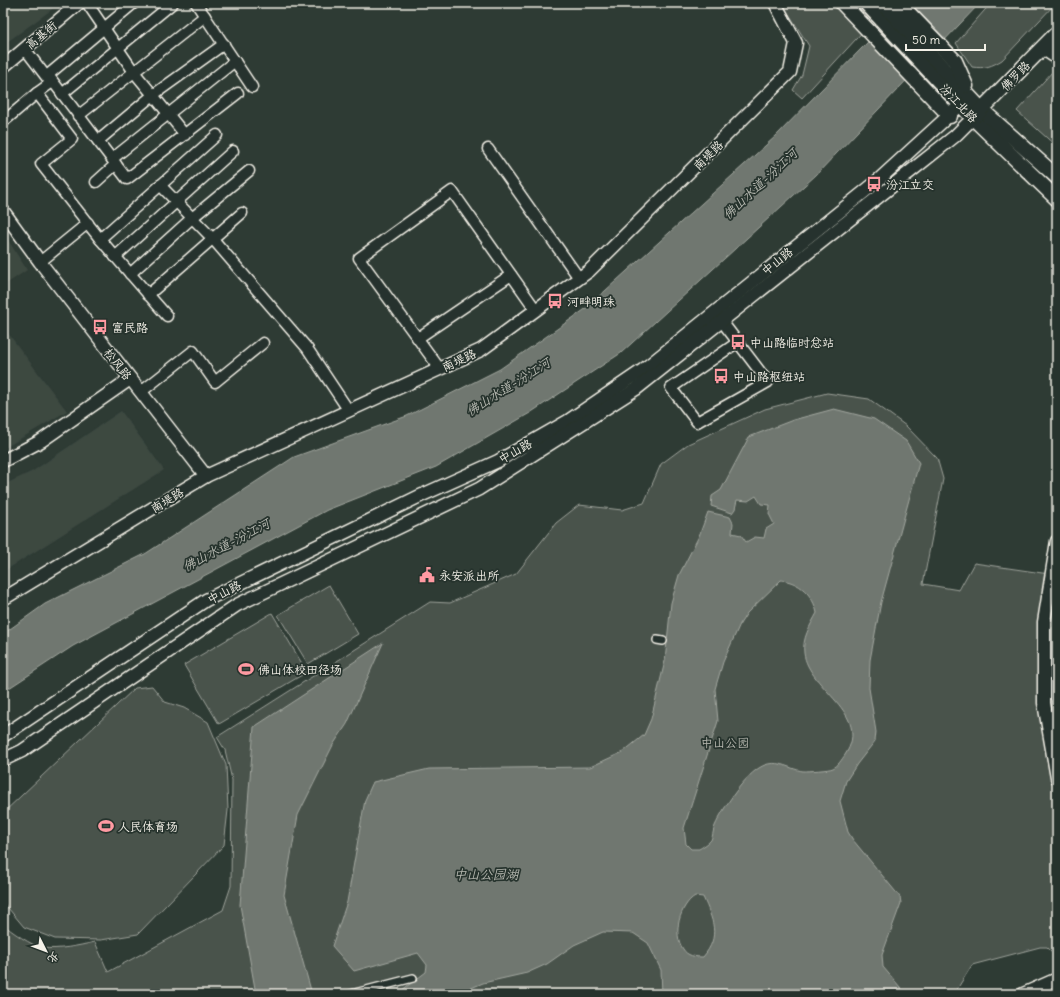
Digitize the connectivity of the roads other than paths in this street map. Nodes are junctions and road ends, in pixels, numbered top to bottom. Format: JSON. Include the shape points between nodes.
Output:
{"nodes":[{"id":1,"x":79,"y":3,"type":"edge"},
{"id":2,"x":87,"y":3,"type":"edge"},
{"id":3,"x":134,"y":3,"type":"edge"},
{"id":4,"x":173,"y":3,"type":"edge"},
{"id":5,"x":196,"y":3,"type":"edge"},
{"id":6,"x":775,"y":3,"type":"edge"},
{"id":7,"x":842,"y":3,"type":"edge"},
{"id":8,"x":866,"y":3,"type":"edge"},
{"id":9,"x":882,"y":3,"type":"edge"},
{"id":10,"x":898,"y":3,"type":"edge"},
{"id":11,"x":205,"y":16,"type":"junction"},
{"id":12,"x":105,"y":28,"type":"junction"},
{"id":13,"x":1057,"y":33,"type":"edge"},
{"id":14,"x":224,"y":44,"type":"junction"},
{"id":15,"x":119,"y":48,"type":"junction"},
{"id":16,"x":1042,"y":48,"type":"junction"},
{"id":17,"x":24,"y":49,"type":"junction"},
{"id":18,"x":1057,"y":58,"type":"edge"},
{"id":19,"x":235,"y":61,"type":"junction"},
{"id":20,"x":3,"y":67,"type":"edge"},
{"id":21,"x":134,"y":72,"type":"junction"},
{"id":22,"x":252,"y":87,"type":"dead end"},
{"id":23,"x":37,"y":93,"type":"junction"},
{"id":24,"x":238,"y":93,"type":"dead end"},
{"id":25,"x":62,"y":94,"type":"junction"},
{"id":26,"x":153,"y":95,"type":"junction"},
{"id":27,"x":965,"y":99,"type":"junction"},
{"id":28,"x":168,"y":114,"type":"junction"},
{"id":29,"x":978,"y":114,"type":"junction"},
{"id":30,"x":78,"y":116,"type":"junction"},
{"id":31,"x":950,"y":116,"type":"junction"},
{"id":32,"x":3,"y":122,"type":"edge"},
{"id":33,"x":963,"y":129,"type":"junction"},
{"id":34,"x":185,"y":135,"type":"junction"},
{"id":35,"x":217,"y":135,"type":"dead end"},
{"id":36,"x":98,"y":141,"type":"junction"},
{"id":37,"x":488,"y":150,"type":"dead end"},
{"id":38,"x":233,"y":151,"type":"dead end"},
{"id":39,"x":114,"y":162,"type":"junction"},
{"id":40,"x":249,"y":171,"type":"dead end"},
{"id":41,"x":1057,"y":177,"type":"edge"},
{"id":42,"x":96,"y":182,"type":"dead end"},
{"id":43,"x":160,"y":185,"type":"junction"},
{"id":44,"x":1057,"y":199,"type":"edge"},
{"id":45,"x":177,"y":202,"type":"junction"},
{"id":46,"x":3,"y":211,"type":"edge"},
{"id":47,"x":242,"y":213,"type":"dead end"},
{"id":48,"x":192,"y":218,"type":"junction"},
{"id":49,"x":88,"y":223,"type":"junction"},
{"id":50,"x":212,"y":238,"type":"junction"},
{"id":51,"x":100,"y":239,"type":"junction"},
{"id":52,"x":115,"y":256,"type":"junction"},
{"id":53,"x":40,"y":262,"type":"junction"},
{"id":54,"x":130,"y":274,"type":"junction"},
{"id":55,"x":511,"y":275,"type":"junction"},
{"id":56,"x":579,"y":278,"type":"junction"},
{"id":57,"x":148,"y":295,"type":"junction"},
{"id":58,"x":536,"y":310,"type":"junction"},
{"id":59,"x":714,"y":311,"type":"junction"},
{"id":60,"x":167,"y":316,"type":"dead end"},
{"id":61,"x":722,"y":322,"type":"junction"},
{"id":62,"x":418,"y":338,"type":"junction"},
{"id":63,"x":738,"y":342,"type":"junction"},
{"id":64,"x":263,"y":343,"type":"dead end"},
{"id":65,"x":440,"y":369,"type":"junction"},
{"id":66,"x":130,"y":379,"type":"junction"},
{"id":67,"x":141,"y":392,"type":"junction"},
{"id":68,"x":349,"y":411,"type":"junction"},
{"id":69,"x":3,"y":461,"type":"edge"},
{"id":70,"x":206,"y":476,"type":"junction"},
{"id":71,"x":1057,"y":541,"type":"edge"},
{"id":72,"x":3,"y":599,"type":"edge"},
{"id":73,"x":3,"y":736,"type":"edge"},
{"id":74,"x":3,"y":760,"type":"edge"},
{"id":75,"x":1057,"y":778,"type":"edge"},
{"id":76,"x":413,"y":978,"type":"dead end"},
{"id":77,"x":1057,"y":979,"type":"edge"},
{"id":78,"x":352,"y":994,"type":"edge"},
{"id":79,"x":1023,"y":994,"type":"edge"}],
"edges":[{"from":1,"to":17,"type":"street","name":"高基街"},
{"from":2,"to":12,"type":"street"},
{"from":3,"to":12,"type":"street"},
{"from":4,"to":15,"type":"street"},
{"from":5,"to":11,"type":"street"},
{"from":6,"to":56,"type":"street","name":"南堤路","via":[[796,43],[790,72]]},
{"from":7,"to":31,"type":"main road"},
{"from":8,"to":27,"type":"main road","name":"汾江北路"},
{"from":9,"to":27,"type":"main road","name":"汾江北路"},
{"from":10,"to":27,"type":"main road","via":[[954,61]]},
{"from":11,"to":14,"type":"street"},
{"from":11,"to":21,"type":"street"},
{"from":12,"to":15,"type":"street"},
{"from":12,"to":25,"type":"street","via":[[48,75]]},
{"from":13,"to":16,"type":"main road","name":"佛罗路"},
{"from":14,"to":19,"type":"street"},
{"from":14,"to":26,"type":"street"},
{"from":15,"to":21,"type":"street"},
{"from":15,"to":25,"type":"street"},
{"from":16,"to":18,"type":"street"},
{"from":16,"to":29,"type":"main road","name":"佛罗路"},
{"from":17,"to":20,"type":"street","name":"高基街"},
{"from":17,"to":23,"type":"street","via":[[51,83]]},
{"from":19,"to":22,"type":"street"},
{"from":19,"to":28,"type":"street"},
{"from":21,"to":26,"type":"street"},
{"from":21,"to":30,"type":"street"},
{"from":23,"to":32,"type":"street"},
{"from":23,"to":49,"type":"street","via":[[72,139],[41,164]]},
{"from":24,"to":34,"type":"street"},
{"from":25,"to":30,"type":"street"},
{"from":26,"to":28,"type":"street"},
{"from":26,"to":36,"type":"street"},
{"from":27,"to":29,"type":"main road","name":"汾江北路"},
{"from":27,"to":31,"type":"street","name":"中山路"},
{"from":28,"to":34,"type":"street"},
{"from":28,"to":39,"type":"street"},
{"from":29,"to":33,"type":"street","name":"中山路"},
{"from":29,"to":41,"type":"main road","name":"汾江北路"},
{"from":29,"to":44,"type":"main road","name":"汾江北路"},
{"from":30,"to":36,"type":"street"},
{"from":31,"to":33,"type":"street"},
{"from":31,"to":59,"type":"street","name":"中山路","via":[[874,184]]},
{"from":33,"to":61,"type":"street","name":"中山路"},
{"from":34,"to":39,"type":"street","via":[[127,179]]},
{"from":35,"to":43,"type":"street"},
{"from":36,"to":39,"type":"street"},
{"from":37,"to":56,"type":"street"},
{"from":38,"to":45,"type":"street"},
{"from":39,"to":42,"type":"street"},
{"from":40,"to":48,"type":"street"},
{"from":43,"to":45,"type":"street"},
{"from":43,"to":51,"type":"street"},
{"from":45,"to":48,"type":"street"},
{"from":45,"to":52,"type":"street"},
{"from":46,"to":53,"type":"street","name":"松风路"},
{"from":47,"to":50,"type":"street"},
{"from":48,"to":50,"type":"street"},
{"from":48,"to":54,"type":"street"},
{"from":49,"to":51,"type":"street"},
{"from":49,"to":53,"type":"street"},
{"from":50,"to":57,"type":"street"},
{"from":50,"to":68,"type":"street","via":[[307,348]]},
{"from":51,"to":52,"type":"street"},
{"from":52,"to":54,"type":"street"},
{"from":53,"to":66,"type":"street","name":"松风路"},
{"from":54,"to":57,"type":"street"},
{"from":55,"to":58,"type":"street"},
{"from":55,"to":62,"type":"street"},
{"from":55,"to":62,"type":"street","via":[[452,191],[359,258]]},
{"from":56,"to":58,"type":"street","name":"南堤路"},
{"from":57,"to":60,"type":"street"},
{"from":58,"to":65,"type":"street","name":"南堤路","via":[[481,350]]},
{"from":59,"to":61,"type":"street"},
{"from":59,"to":73,"type":"street","name":"中山路","via":[[643,370],[568,421],[498,461],[206,600]]},
{"from":61,"to":63,"type":"street"},
{"from":61,"to":74,"type":"street","name":"中山路","via":[[636,389],[479,489],[237,605],[22,751]]},
{"from":62,"to":65,"type":"street"},
{"from":63,"to":63,"type":"street","via":[[670,388],[697,422],[768,382]]},
{"from":64,"to":67,"type":"street","via":[[215,382],[193,352]]},
{"from":65,"to":68,"type":"street","name":"南堤路"},
{"from":66,"to":67,"type":"street","name":"松风路"},
{"from":66,"to":69,"type":"street","via":[[41,441]]},
{"from":67,"to":70,"type":"street","name":"松风路"},
{"from":68,"to":70,"type":"street","name":"南堤路"},
{"from":70,"to":72,"type":"street","name":"南堤路"},
{"from":71,"to":75,"type":"street","via":[[1044,622],[1044,703]]},
{"from":76,"to":78,"type":"street"},
{"from":77,"to":79,"type":"street"}]}
